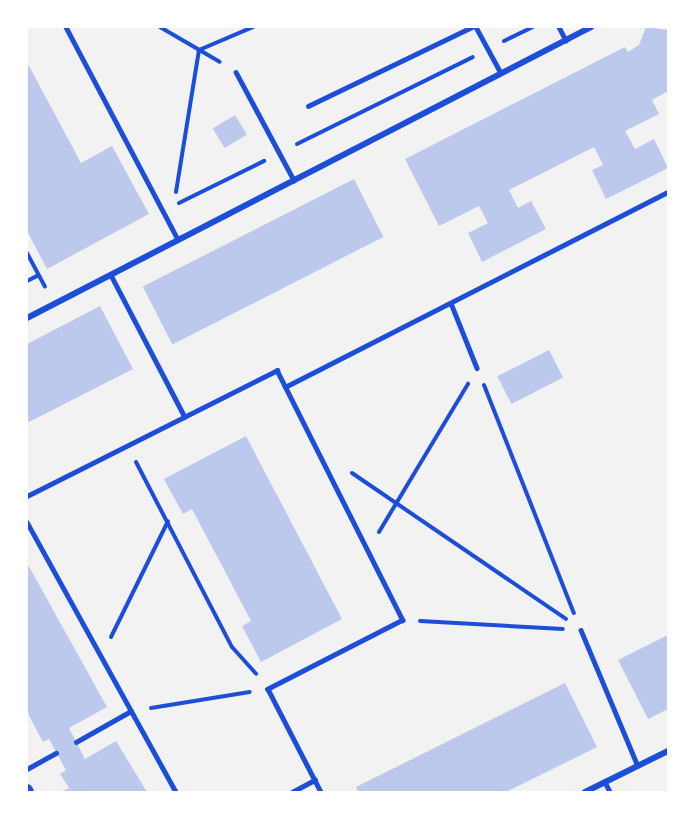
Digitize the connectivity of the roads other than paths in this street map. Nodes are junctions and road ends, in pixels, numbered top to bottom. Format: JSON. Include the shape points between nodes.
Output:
{"nodes":[{"id":1,"x":66,"y":27,"type":"edge"},
{"id":2,"x":474,"y":27,"type":"edge"},
{"id":3,"x":559,"y":27,"type":"edge"},
{"id":4,"x":591,"y":27,"type":"edge"},
{"id":5,"x":566,"y":40,"type":"junction"},
{"id":6,"x":236,"y":72,"type":"road end"},
{"id":7,"x":501,"y":73,"type":"junction"},
{"id":8,"x":308,"y":106,"type":"dead end"},
{"id":9,"x":294,"y":180,"type":"junction"},
{"id":10,"x":668,"y":192,"type":"edge"},
{"id":11,"x":178,"y":240,"type":"junction"},
{"id":12,"x":111,"y":275,"type":"junction"},
{"id":13,"x":451,"y":303,"type":"junction"},
{"id":14,"x":27,"y":318,"type":"edge"},
{"id":15,"x":477,"y":368,"type":"road end"},
{"id":16,"x":285,"y":387,"type":"junction"},
{"id":17,"x":185,"y":417,"type":"junction"},
{"id":18,"x":27,"y":496,"type":"edge"},
{"id":19,"x":27,"y":522,"type":"edge"},
{"id":20,"x":581,"y":630,"type":"road end"},
{"id":21,"x":131,"y":711,"type":"junction"},
{"id":22,"x":76,"y":742,"type":"dead end"},
{"id":23,"x":668,"y":751,"type":"edge"},
{"id":24,"x":56,"y":753,"type":"dead end"},
{"id":25,"x":638,"y":766,"type":"junction"},
{"id":26,"x":27,"y":769,"type":"edge"},
{"id":27,"x":315,"y":780,"type":"junction"},
{"id":28,"x":604,"y":782,"type":"junction"},
{"id":29,"x":176,"y":792,"type":"edge"},
{"id":30,"x":292,"y":792,"type":"edge"},
{"id":31,"x":321,"y":792,"type":"edge"},
{"id":32,"x":585,"y":792,"type":"edge"},
{"id":33,"x":609,"y":792,"type":"edge"}],
"edges":[{"from":1,"to":11,"type":"lane"},
{"from":2,"to":7,"type":"lane"},
{"from":2,"to":8,"type":"lane"},
{"from":3,"to":5,"type":"lane"},
{"from":4,"to":5,"type":"street"},
{"from":5,"to":7,"type":"street"},
{"from":6,"to":9,"type":"lane"},
{"from":7,"to":9,"type":"street"},
{"from":9,"to":11,"type":"street"},
{"from":10,"to":13,"type":"lane"},
{"from":11,"to":12,"type":"street"},
{"from":12,"to":14,"type":"street"},
{"from":12,"to":17,"type":"lane"},
{"from":13,"to":15,"type":"lane"},
{"from":13,"to":16,"type":"lane"},
{"from":16,"to":17,"type":"lane","via":[[277,370]]},
{"from":16,"to":27,"type":"lane","via":[[403,620],[268,688]]},
{"from":17,"to":18,"type":"lane"},
{"from":19,"to":21,"type":"lane"},
{"from":20,"to":25,"type":"lane"},
{"from":21,"to":22,"type":"lane"},
{"from":21,"to":29,"type":"lane"},
{"from":23,"to":25,"type":"street"},
{"from":24,"to":26,"type":"lane"},
{"from":25,"to":28,"type":"street"},
{"from":27,"to":30,"type":"lane"},
{"from":27,"to":31,"type":"lane"},
{"from":28,"to":32,"type":"street"},
{"from":28,"to":33,"type":"lane"}]}
